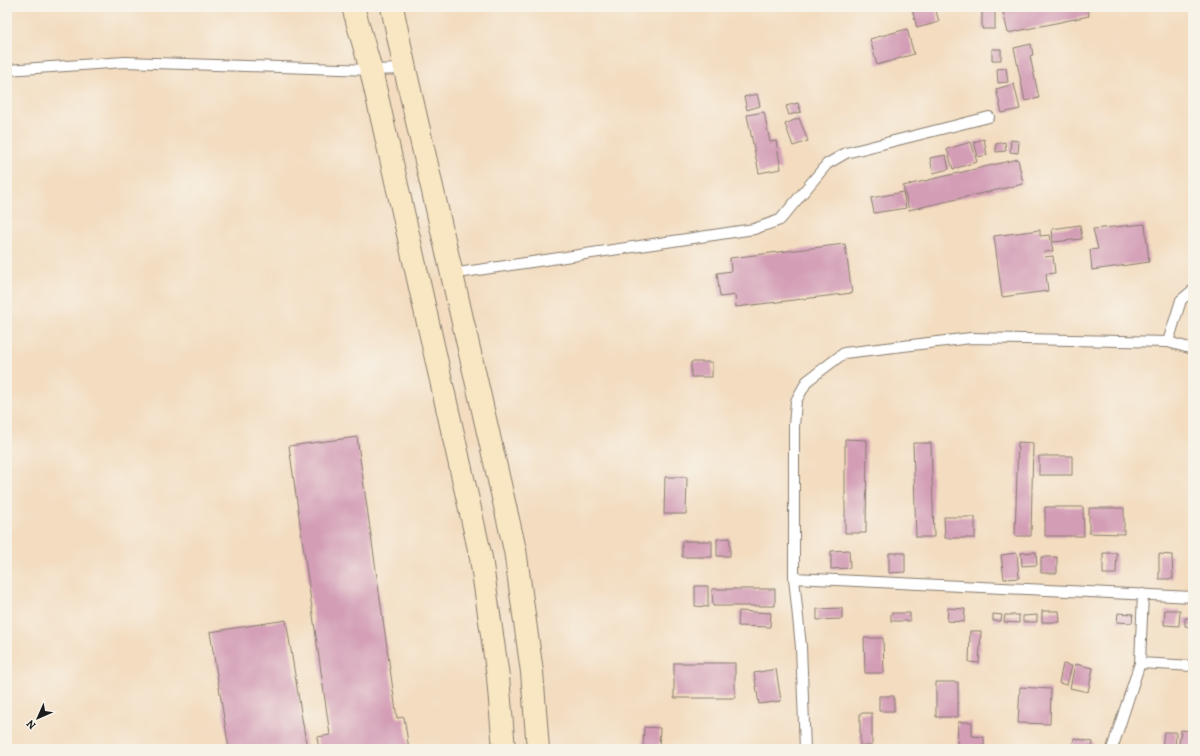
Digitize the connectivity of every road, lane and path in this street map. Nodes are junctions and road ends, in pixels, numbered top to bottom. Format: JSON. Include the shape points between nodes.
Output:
{"nodes":[{"id":1,"x":353,"y":7,"type":"edge"},
{"id":2,"x":392,"y":7,"type":"edge"},
{"id":3,"x":404,"y":69,"type":"junction"},
{"id":4,"x":7,"y":70,"type":"edge"},
{"id":5,"x":372,"y":70,"type":"junction"},
{"id":6,"x":989,"y":117,"type":"dead end"},
{"id":7,"x":451,"y":274,"type":"junction"},
{"id":8,"x":1193,"y":290,"type":"edge"},
{"id":9,"x":1168,"y":342,"type":"junction"},
{"id":10,"x":1193,"y":349,"type":"edge"},
{"id":11,"x":794,"y":578,"type":"junction"},
{"id":12,"x":1142,"y":594,"type":"junction"},
{"id":13,"x":1193,"y":597,"type":"edge"},
{"id":14,"x":1140,"y":663,"type":"junction"},
{"id":15,"x":1193,"y":666,"type":"edge"},
{"id":16,"x":504,"y":749,"type":"edge"},
{"id":17,"x":538,"y":749,"type":"edge"},
{"id":18,"x":805,"y":749,"type":"edge"},
{"id":19,"x":1112,"y":749,"type":"edge"}],
"edges":[{"from":1,"to":5,"type":"main road"},
{"from":2,"to":3,"type":"main road"},
{"from":3,"to":5,"type":"lane"},
{"from":3,"to":7,"type":"main road"},
{"from":4,"to":5,"type":"lane","via":[[125,62]]},
{"from":5,"to":16,"type":"main road","via":[[481,558],[498,677]]},
{"from":6,"to":7,"type":"lane","via":[[846,153],[827,164],[780,220],[754,228]]},
{"from":7,"to":17,"type":"main road","via":[[515,550],[532,672]]},
{"from":8,"to":9,"type":"lane","via":[[1181,300]]},
{"from":9,"to":10,"type":"lane"},
{"from":9,"to":11,"type":"lane","via":[[971,338],[844,352],[807,381],[796,401]]},
{"from":11,"to":12,"type":"lane"},
{"from":11,"to":18,"type":"lane"},
{"from":12,"to":13,"type":"lane"},
{"from":12,"to":14,"type":"lane"},
{"from":14,"to":15,"type":"lane"},
{"from":14,"to":19,"type":"lane"}]}
